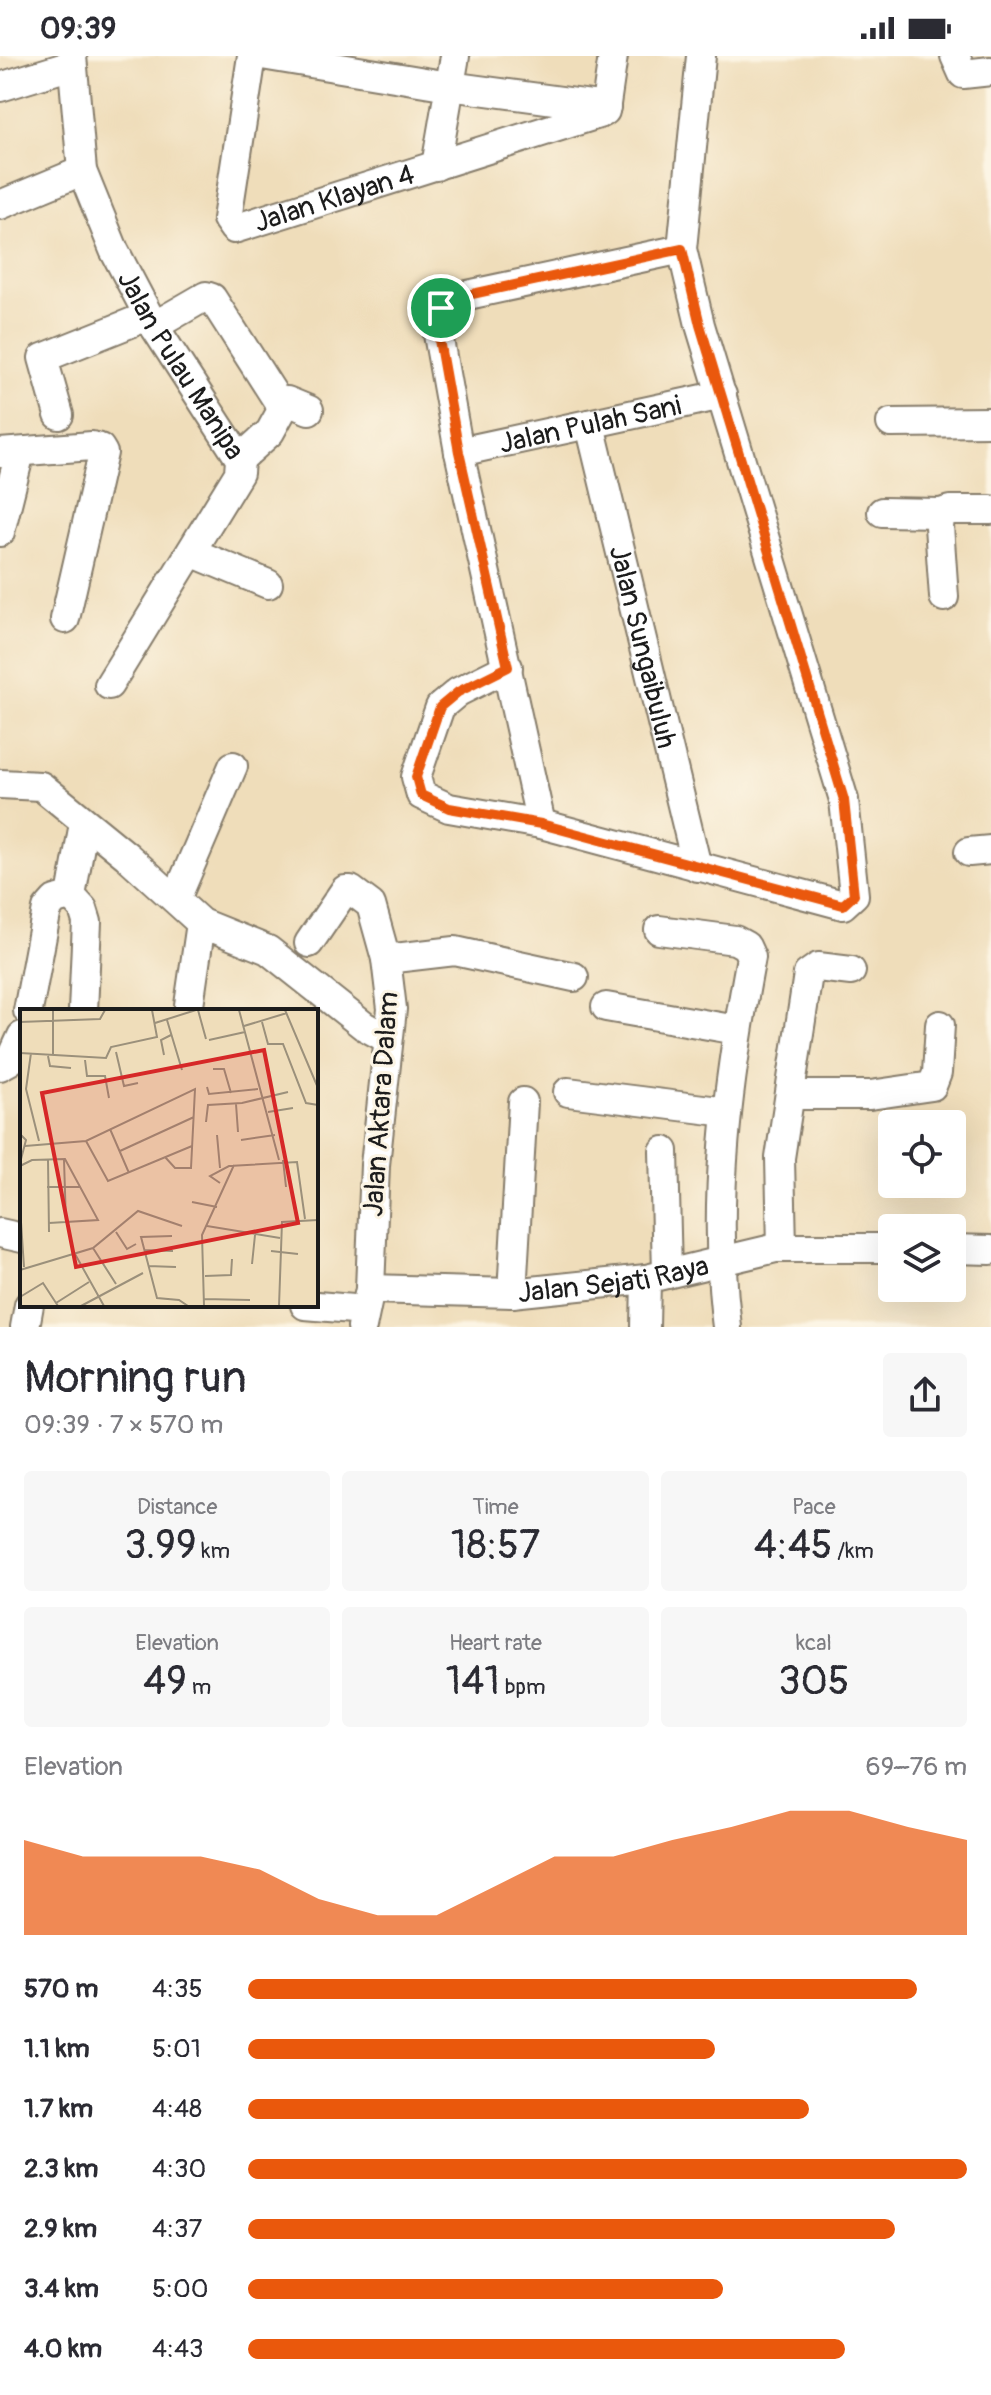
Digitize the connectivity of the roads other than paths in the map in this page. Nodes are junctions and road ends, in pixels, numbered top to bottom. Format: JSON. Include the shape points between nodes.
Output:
{"nodes":[{"id":1,"x":252,"y":56,"type":"edge"},
{"id":2,"x":268,"y":56,"type":"edge"},
{"id":3,"x":455,"y":56,"type":"edge"},
{"id":4,"x":613,"y":56,"type":"edge"},
{"id":5,"x":701,"y":56,"type":"edge"},
{"id":6,"x":955,"y":56,"type":"edge"},
{"id":7,"x":72,"y":60,"type":"edge"},
{"id":8,"x":991,"y":71,"type":"edge"},
{"id":9,"x":449,"y":86,"type":"junction"},
{"id":10,"x":0,"y":87,"type":"edge"},
{"id":11,"x":604,"y":110,"type":"junction"},
{"id":12,"x":436,"y":166,"type":"junction"},
{"id":13,"x":82,"y":171,"type":"junction"},
{"id":14,"x":0,"y":205,"type":"edge"},
{"id":15,"x":682,"y":249,"type":"junction"},
{"id":16,"x":151,"y":321,"type":"junction"},
{"id":17,"x":722,"y":395,"type":"junction"},
{"id":18,"x":281,"y":406,"type":"junction"},
{"id":19,"x":309,"y":410,"type":"dead end"},
{"id":20,"x":59,"y":415,"type":"dead end"},
{"id":21,"x":991,"y":422,"type":"edge"},
{"id":22,"x":891,"y":423,"type":"dead end"},
{"id":23,"x":590,"y":425,"type":"junction"},
{"id":24,"x":10,"y":452,"type":"edge"},
{"id":25,"x":459,"y":452,"type":"junction"},
{"id":26,"x":240,"y":459,"type":"junction"},
{"id":27,"x":991,"y":510,"type":"edge"},
{"id":28,"x":882,"y":512,"type":"dead end"},
{"id":29,"x":941,"y":513,"type":"junction"},
{"id":30,"x":0,"y":532,"type":"edge"},
{"id":31,"x":191,"y":552,"type":"junction"},
{"id":32,"x":268,"y":584,"type":"dead end"},
{"id":33,"x":944,"y":597,"type":"dead end"},
{"id":34,"x":65,"y":619,"type":"dead end"},
{"id":35,"x":508,"y":667,"type":"junction"},
{"id":36,"x":109,"y":685,"type":"dead end"},
{"id":37,"x":233,"y":766,"type":"dead end"},
{"id":38,"x":0,"y":784,"type":"edge"},
{"id":39,"x":84,"y":823,"type":"junction"},
{"id":40,"x":541,"y":824,"type":"junction"},
{"id":41,"x":697,"y":867,"type":"junction"},
{"id":42,"x":71,"y":896,"type":"junction"},
{"id":43,"x":176,"y":899,"type":"junction"},
{"id":44,"x":201,"y":923,"type":"junction"},
{"id":45,"x":659,"y":930,"type":"dead end"},
{"id":46,"x":309,"y":943,"type":"dead end"},
{"id":47,"x":386,"y":959,"type":"junction"},
{"id":48,"x":851,"y":971,"type":"dead end"},
{"id":49,"x":574,"y":977,"type":"dead end"},
{"id":50,"x":189,"y":1005,"type":"dead end"},
{"id":51,"x":606,"y":1007,"type":"dead end"},
{"id":52,"x":28,"y":1009,"type":"edge"},
{"id":53,"x":83,"y":1009,"type":"edge"},
{"id":54,"x":940,"y":1025,"type":"dead end"},
{"id":55,"x":737,"y":1030,"type":"junction"},
{"id":56,"x":388,"y":1039,"type":"junction"},
{"id":57,"x":20,"y":1040,"type":"edge"},
{"id":58,"x":0,"y":1066,"type":"edge"},
{"id":59,"x":568,"y":1092,"type":"dead end"},
{"id":60,"x":790,"y":1095,"type":"junction"},
{"id":61,"x":523,"y":1102,"type":"dead end"},
{"id":62,"x":727,"y":1112,"type":"junction"},
{"id":63,"x":664,"y":1151,"type":"dead end"},
{"id":64,"x":0,"y":1233,"type":"edge"},
{"id":65,"x":20,"y":1238,"type":"edge"},
{"id":66,"x":782,"y":1248,"type":"junction"},
{"id":67,"x":878,"y":1248,"type":"edge"},
{"id":68,"x":966,"y":1249,"type":"edge"},
{"id":69,"x":991,"y":1250,"type":"edge"},
{"id":70,"x":718,"y":1263,"type":"junction"},
{"id":71,"x":657,"y":1277,"type":"junction"},
{"id":72,"x":512,"y":1293,"type":"junction"},
{"id":73,"x":318,"y":1306,"type":"edge"},
{"id":74,"x":29,"y":1307,"type":"edge"},
{"id":75,"x":366,"y":1309,"type":"edge"},
{"id":76,"x":25,"y":1327,"type":"edge"},
{"id":77,"x":645,"y":1327,"type":"edge"},
{"id":78,"x":727,"y":1327,"type":"edge"}],
"edges":[{"from":1,"to":12,"type":"street","name":"Jalan Klayan 4","via":[[227,219],[234,229]]},
{"from":2,"to":9,"type":"street"},
{"from":3,"to":9,"type":"street"},
{"from":4,"to":11,"type":"street"},
{"from":5,"to":15,"type":"street"},
{"from":6,"to":8,"type":"street","via":[[963,74]]},
{"from":7,"to":10,"type":"street"},
{"from":7,"to":13,"type":"street","name":"Jalan Pulau Manipa"},
{"from":9,"to":11,"type":"street"},
{"from":9,"to":12,"type":"street"},
{"from":11,"to":12,"type":"street","name":"Jalan Klayan 4"},
{"from":13,"to":14,"type":"street"},
{"from":13,"to":16,"type":"street","name":"Jalan Pulau Manipa"},
{"from":15,"to":17,"type":"street"},
{"from":15,"to":25,"type":"street","via":[[463,296],[441,308],[436,323]]},
{"from":16,"to":18,"type":"street","via":[[212,298]]},
{"from":16,"to":20,"type":"street","via":[[43,358]]},
{"from":16,"to":26,"type":"street","name":"Jalan Pulau Manipa"},
{"from":17,"to":23,"type":"street","name":"Jalan Pulah Sani"},
{"from":17,"to":41,"type":"street","via":[[844,800],[854,895],[843,905]]},
{"from":18,"to":19,"type":"street","via":[[291,400]]},
{"from":18,"to":26,"type":"street","via":[[270,432]]},
{"from":21,"to":22,"type":"street"},
{"from":23,"to":25,"type":"street","name":"Jalan Pulah Sani"},
{"from":23,"to":41,"type":"street","name":"Jalan Sungaibuluh"},
{"from":24,"to":30,"type":"street"},
{"from":24,"to":34,"type":"street","via":[[92,446],[103,453]]},
{"from":25,"to":35,"type":"street"},
{"from":26,"to":31,"type":"street","name":"Jalan Pulau Manipa","via":[[239,473]]},
{"from":27,"to":29,"type":"street"},
{"from":28,"to":29,"type":"street"},
{"from":29,"to":33,"type":"street"},
{"from":31,"to":32,"type":"street"},
{"from":31,"to":36,"type":"street","name":"Jalan Pulau Manipa"},
{"from":35,"to":40,"type":"street"},
{"from":35,"to":40,"type":"street","via":[[440,707],[416,777],[421,795],[449,808]]},
{"from":37,"to":43,"type":"street"},
{"from":38,"to":39,"type":"street","via":[[41,786]]},
{"from":39,"to":42,"type":"street"},
{"from":39,"to":43,"type":"street"},
{"from":40,"to":41,"type":"street"},
{"from":42,"to":52,"type":"street","via":[[55,900],[47,909]]},
{"from":42,"to":53,"type":"street","via":[[87,922]]},
{"from":43,"to":44,"type":"street"},
{"from":44,"to":50,"type":"street"},
{"from":44,"to":56,"type":"street","via":[[268,950]]},
{"from":45,"to":55,"type":"street","via":[[746,946],[751,957]]},
{"from":46,"to":47,"type":"street","name":"Jalan Aktara Dalam","via":[[345,890],[371,905]]},
{"from":47,"to":49,"type":"street","via":[[455,951]]},
{"from":47,"to":56,"type":"street","name":"Jalan Aktara Dalam","via":[[392,1009]]},
{"from":48,"to":60,"type":"street","via":[[818,967],[808,974]]},
{"from":51,"to":55,"type":"street"},
{"from":54,"to":60,"type":"street","via":[[932,1086],[870,1095]]},
{"from":55,"to":62,"type":"street"},
{"from":56,"to":75,"type":"street","name":"Jalan Aktara Dalam"},
{"from":57,"to":58,"type":"street","via":[[11,1060]]},
{"from":59,"to":62,"type":"street"},
{"from":60,"to":66,"type":"street","via":[[780,1158]]},
{"from":61,"to":72,"type":"street"},
{"from":62,"to":70,"type":"street"},
{"from":63,"to":71,"type":"street"},
{"from":64,"to":65,"type":"street"},
{"from":66,"to":67,"type":"street","name":"Jalan Sejati Raya"},
{"from":66,"to":70,"type":"street","name":"Jalan Sejati Raya"},
{"from":68,"to":69,"type":"street"},
{"from":70,"to":71,"type":"street","name":"Jalan Sejati Raya"},
{"from":70,"to":78,"type":"street"},
{"from":71,"to":72,"type":"street","name":"Jalan Sejati Raya"},
{"from":71,"to":77,"type":"street"},
{"from":72,"to":75,"type":"street","name":"Jalan Sejati Raya"},
{"from":73,"to":75,"type":"street","name":"Jalan Sejati Raya"},
{"from":74,"to":76,"type":"street"}]}
